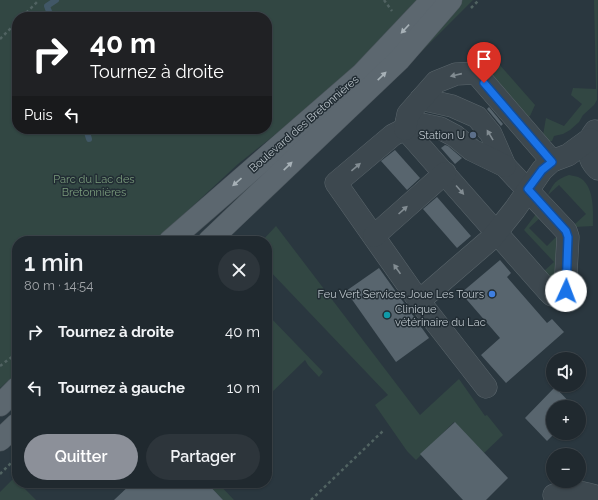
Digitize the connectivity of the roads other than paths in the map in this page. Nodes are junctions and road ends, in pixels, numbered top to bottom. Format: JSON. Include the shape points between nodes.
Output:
{"nodes":[{"id":1,"x":432,"y":0,"type":"edge"},
{"id":2,"x":451,"y":0,"type":"edge"},
{"id":3,"x":421,"y":99,"type":"junction"},
{"id":4,"x":406,"y":125,"type":"junction"},
{"id":5,"x":594,"y":133,"type":"edge"},
{"id":6,"x":556,"y":160,"type":"junction"},
{"id":7,"x":505,"y":166,"type":"junction"},
{"id":8,"x":596,"y":168,"type":"edge"},
{"id":9,"x":445,"y":172,"type":"junction"},
{"id":10,"x":528,"y":189,"type":"junction"},
{"id":11,"x":497,"y":232,"type":"junction"},
{"id":12,"x":176,"y":236,"type":"edge"},
{"id":13,"x":214,"y":236,"type":"edge"},
{"id":14,"x":374,"y":236,"type":"junction"},
{"id":15,"x":419,"y":300,"type":"junction"},
{"id":16,"x":486,"y":387,"type":"dead end"},
{"id":17,"x":12,"y":393,"type":"edge"},
{"id":18,"x":0,"y":405,"type":"edge"},
{"id":19,"x":12,"y":429,"type":"edge"},
{"id":20,"x":0,"y":440,"type":"edge"},
{"id":21,"x":554,"y":495,"type":"dead end"},
{"id":22,"x":598,"y":498,"type":"edge"}],
"edges":[{"from":1,"to":12,"type":"main road","name":"Boulevard des Bretonnières","one_way":true,"via":[[362,74]]},
{"from":13,"to":2,"type":"main road","name":"Boulevard des Bretonnières","one_way":true,"via":[[399,60]]},
{"from":3,"to":4,"type":"street","via":[[408,114]]},
{"from":6,"to":3,"type":"street","one_way":true,"via":[[476,73],[456,74],[436,82]]},
{"from":7,"to":3,"type":"street","one_way":true,"via":[[491,134],[478,117],[452,106]]},
{"from":4,"to":7,"type":"street","via":[[440,128],[472,150]]},
{"from":4,"to":9,"type":"street"},
{"from":14,"to":4,"type":"street","one_way":true,"via":[[336,183]]},
{"from":5,"to":6,"type":"street","via":[[568,155]]},
{"from":5,"to":8,"type":"street","via":[[588,144],[589,156]]},
{"from":6,"to":8,"type":"street","via":[[578,160]]},
{"from":6,"to":10,"type":"street","via":[[542,170]]},
{"from":7,"to":10,"type":"street"},
{"from":9,"to":11,"type":"street","one_way":true},
{"from":14,"to":9,"type":"street","one_way":true},
{"from":10,"to":11,"type":"street"},
{"from":10,"to":11,"type":"street","via":[[566,231],[566,291],[557,296],[552,295]]},
{"from":11,"to":15,"type":"street"},
{"from":15,"to":14,"type":"street","one_way":true},
{"from":15,"to":16,"type":"street"},
{"from":17,"to":18,"type":"main road"},
{"from":19,"to":20,"type":"main road"},
{"from":21,"to":22,"type":"street","via":[[575,492]]}]}
